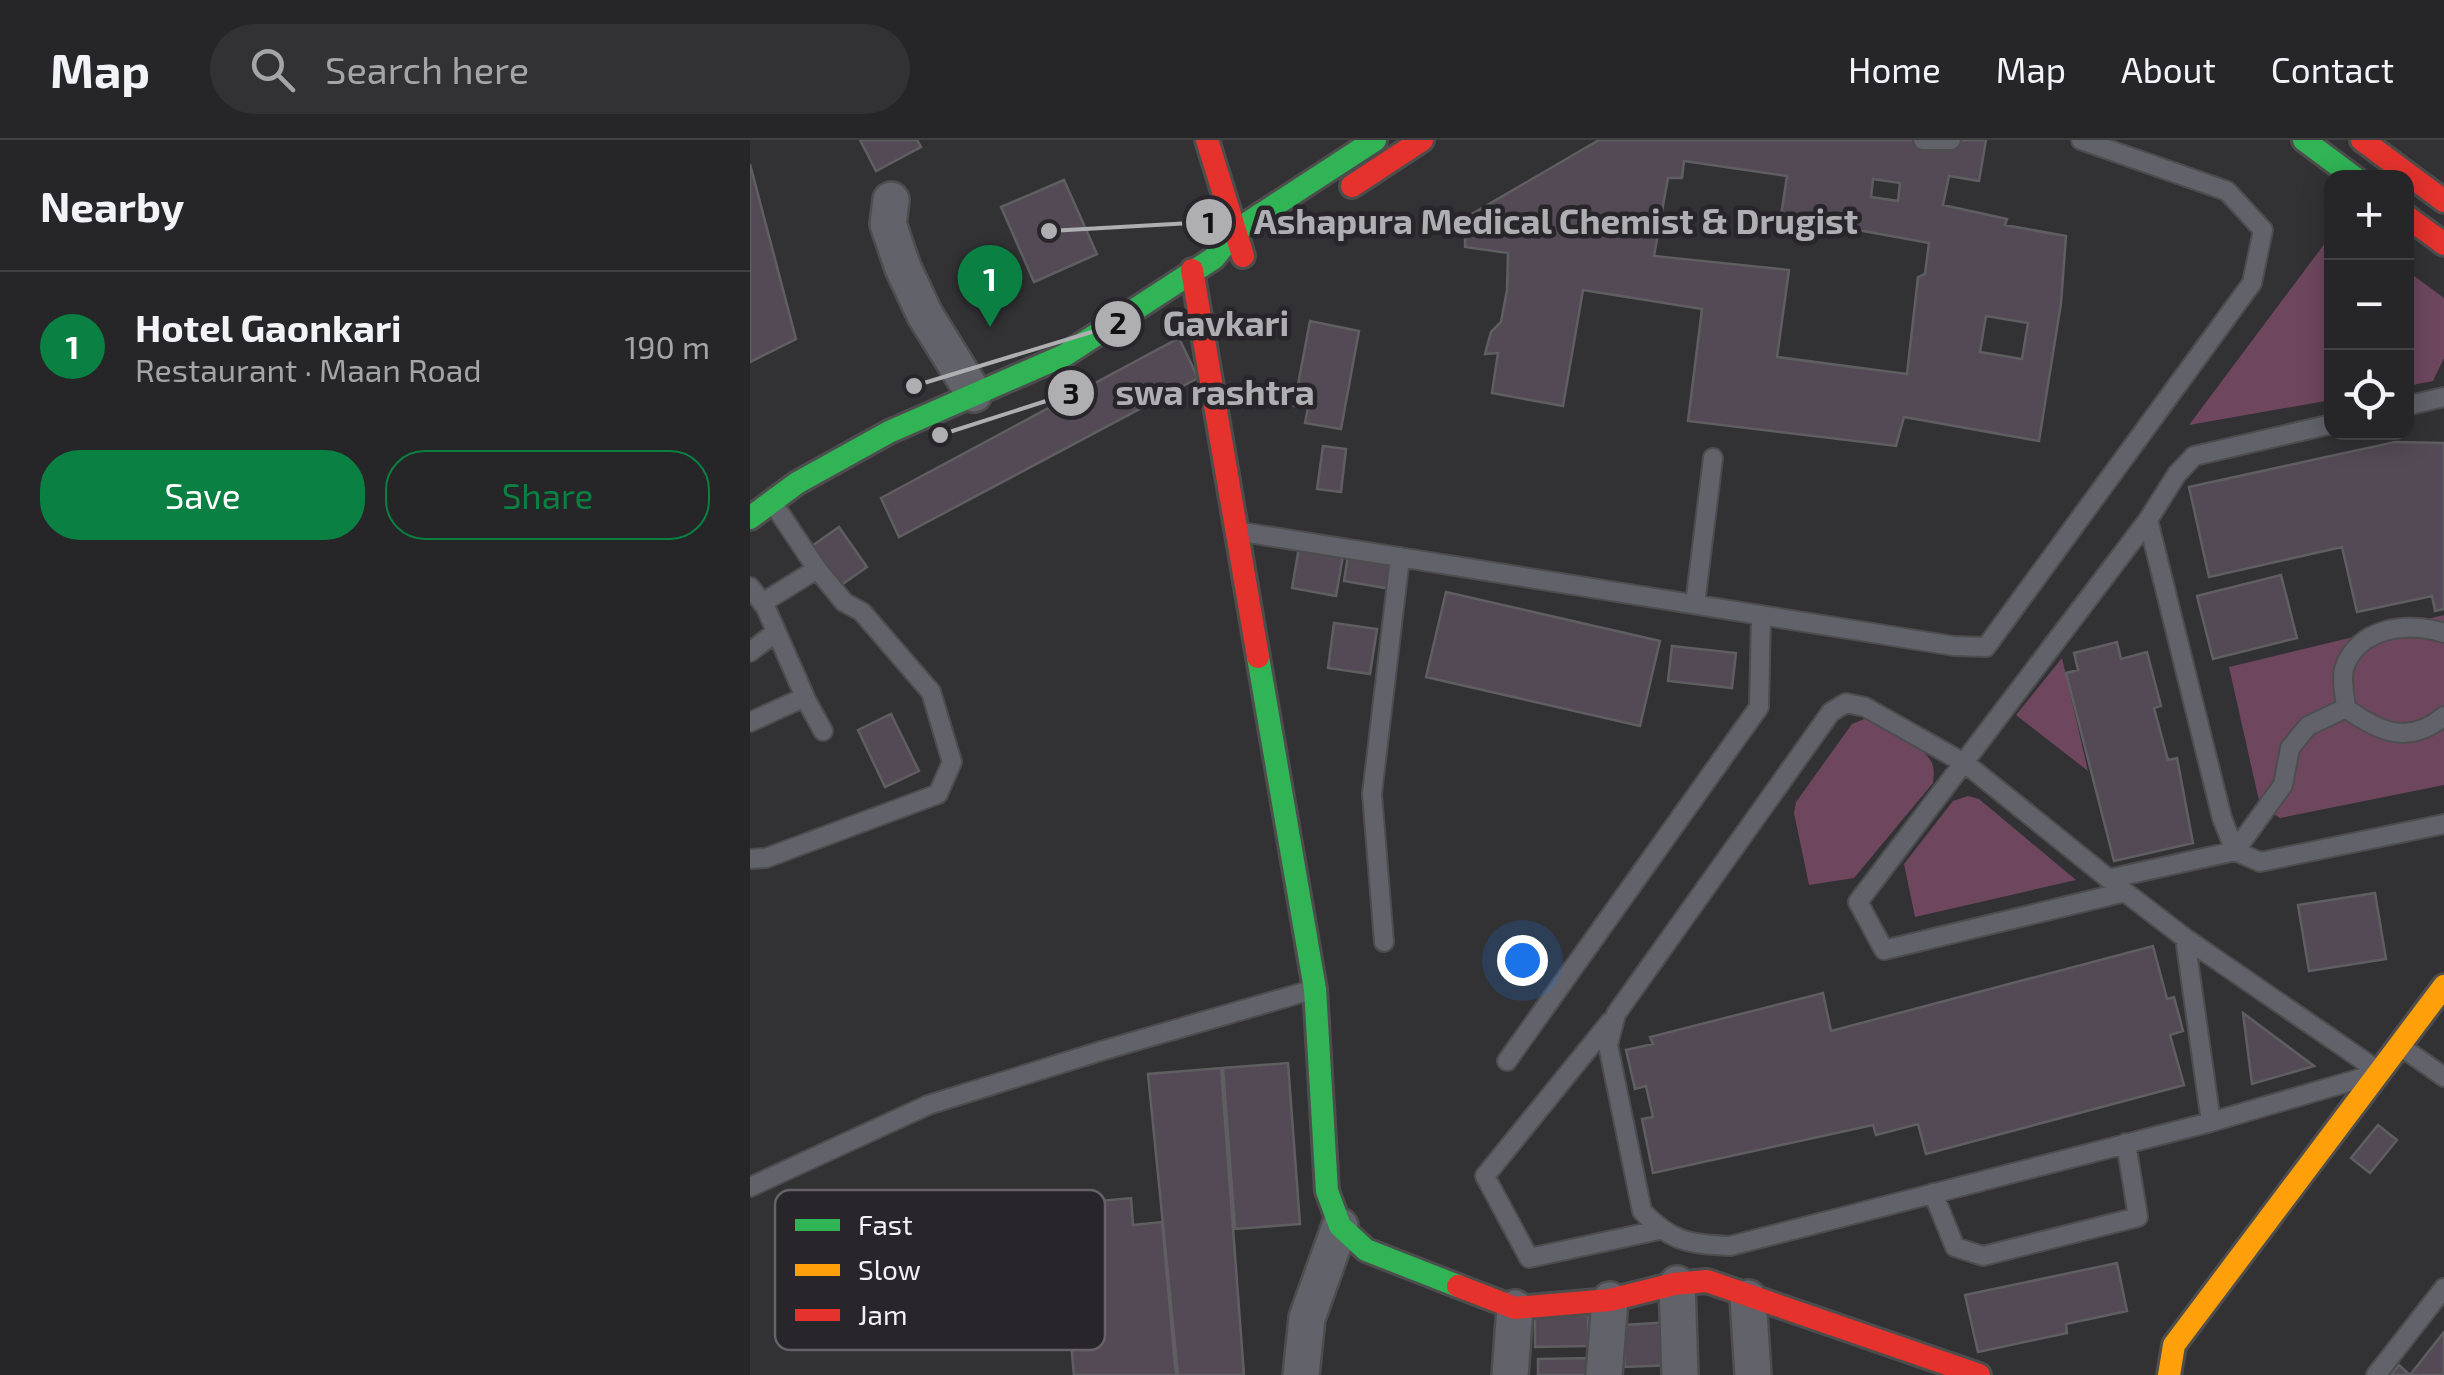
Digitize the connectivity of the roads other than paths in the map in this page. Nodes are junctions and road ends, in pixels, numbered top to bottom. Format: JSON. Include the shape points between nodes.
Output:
{"nodes":[{"id":1,"x":1206,"y":140,"type":"edge"},
{"id":2,"x":1375,"y":140,"type":"edge"},
{"id":3,"x":1422,"y":140,"type":"edge"},
{"id":4,"x":1923,"y":140,"type":"edge"},
{"id":5,"x":1951,"y":140,"type":"edge"},
{"id":6,"x":2080,"y":140,"type":"edge"},
{"id":7,"x":2304,"y":140,"type":"edge"},
{"id":8,"x":2362,"y":140,"type":"edge"},
{"id":9,"x":2343,"y":170,"type":"edge"},
{"id":10,"x":891,"y":200,"type":"dead end"},
{"id":11,"x":2444,"y":200,"type":"edge"},
{"id":12,"x":1324,"y":204,"type":"dead end"},
{"id":13,"x":2414,"y":222,"type":"edge"},
{"id":14,"x":1242,"y":227,"type":"junction"},
{"id":15,"x":2444,"y":244,"type":"edge"},
{"id":16,"x":1214,"y":258,"type":"junction"},
{"id":17,"x":1192,"y":270,"type":"junction"},
{"id":18,"x":974,"y":394,"type":"junction"},
{"id":19,"x":2444,"y":398,"type":"edge"},
{"id":20,"x":2414,"y":404,"type":"edge"},
{"id":21,"x":2324,"y":426,"type":"edge"},
{"id":22,"x":1713,"y":458,"type":"dead end"},
{"id":23,"x":772,"y":501,"type":"junction"},
{"id":24,"x":750,"y":518,"type":"edge"},
{"id":25,"x":2148,"y":520,"type":"junction"},
{"id":26,"x":1236,"y":531,"type":"junction"},
{"id":27,"x":1400,"y":557,"type":"junction"},
{"id":28,"x":817,"y":570,"type":"junction"},
{"id":29,"x":750,"y":588,"type":"edge"},
{"id":30,"x":762,"y":603,"type":"junction"},
{"id":31,"x":1694,"y":604,"type":"junction"},
{"id":32,"x":1761,"y":615,"type":"junction"},
{"id":33,"x":776,"y":632,"type":"junction"},
{"id":34,"x":2444,"y":633,"type":"edge"},
{"id":35,"x":750,"y":652,"type":"edge"},
{"id":36,"x":804,"y":696,"type":"junction"},
{"id":37,"x":2346,"y":708,"type":"junction"},
{"id":38,"x":2444,"y":716,"type":"edge"},
{"id":39,"x":750,"y":722,"type":"edge"},
{"id":40,"x":822,"y":731,"type":"dead end"},
{"id":41,"x":1966,"y":764,"type":"junction"},
{"id":42,"x":2444,"y":824,"type":"edge"},
{"id":43,"x":2235,"y":851,"type":"junction"},
{"id":44,"x":750,"y":859,"type":"edge"},
{"id":45,"x":2108,"y":879,"type":"junction"},
{"id":46,"x":2124,"y":892,"type":"junction"},
{"id":47,"x":2186,"y":938,"type":"junction"},
{"id":48,"x":1384,"y":942,"type":"dead end"},
{"id":49,"x":2444,"y":986,"type":"edge"},
{"id":50,"x":1315,"y":989,"type":"junction"},
{"id":51,"x":1616,"y":1014,"type":"junction"},
{"id":52,"x":2400,"y":1046,"type":"junction"},
{"id":53,"x":1507,"y":1061,"type":"dead end"},
{"id":54,"x":2381,"y":1073,"type":"junction"},
{"id":55,"x":2444,"y":1077,"type":"edge"},
{"id":56,"x":2210,"y":1122,"type":"junction"},
{"id":57,"x":2126,"y":1143,"type":"junction"},
{"id":58,"x":750,"y":1187,"type":"edge"},
{"id":59,"x":1933,"y":1193,"type":"junction"},
{"id":60,"x":1340,"y":1226,"type":"junction"},
{"id":61,"x":1659,"y":1230,"type":"junction"},
{"id":62,"x":1677,"y":1284,"type":"junction"},
{"id":63,"x":2444,"y":1288,"type":"edge"},
{"id":64,"x":1748,"y":1298,"type":"junction"},
{"id":65,"x":1610,"y":1300,"type":"junction"},
{"id":66,"x":1515,"y":1308,"type":"junction"},
{"id":67,"x":1301,"y":1375,"type":"edge"},
{"id":68,"x":1510,"y":1375,"type":"edge"},
{"id":69,"x":1604,"y":1375,"type":"edge"},
{"id":70,"x":1680,"y":1375,"type":"edge"},
{"id":71,"x":1753,"y":1375,"type":"edge"},
{"id":72,"x":1979,"y":1375,"type":"edge"},
{"id":73,"x":2169,"y":1375,"type":"edge"},
{"id":74,"x":2376,"y":1375,"type":"edge"}],
"edges":[{"from":1,"to":14,"type":"street"},
{"from":2,"to":14,"type":"street"},
{"from":3,"to":12,"type":"street"},
{"from":4,"to":5,"type":"lane"},
{"from":6,"to":32,"type":"lane","via":[[2227,191],[2263,230],[2252,283],[1986,647]]},
{"from":7,"to":9,"type":"street"},
{"from":8,"to":11,"type":"street"},
{"from":10,"to":18,"type":"street","via":[[888,224],[903,268]]},
{"from":13,"to":15,"type":"street"},
{"from":14,"to":16,"type":"street"},
{"from":14,"to":16,"type":"street","via":[[1252,251]]},
{"from":16,"to":17,"type":"street"},
{"from":17,"to":18,"type":"street","via":[[1064,354]]},
{"from":17,"to":26,"type":"street"},
{"from":18,"to":23,"type":"street","via":[[890,432]]},
{"from":19,"to":20,"type":"lane"},
{"from":21,"to":25,"type":"lane","via":[[2194,456]]},
{"from":22,"to":31,"type":"lane"},
{"from":23,"to":24,"type":"street"},
{"from":23,"to":28,"type":"lane"},
{"from":25,"to":41,"type":"lane"},
{"from":25,"to":43,"type":"lane"},
{"from":26,"to":27,"type":"lane"},
{"from":26,"to":50,"type":"street"},
{"from":27,"to":31,"type":"lane"},
{"from":27,"to":48,"type":"lane","via":[[1372,794]]},
{"from":28,"to":30,"type":"lane"},
{"from":28,"to":44,"type":"lane","via":[[930,692],[952,762],[938,794]]},
{"from":29,"to":30,"type":"lane"},
{"from":30,"to":33,"type":"lane"},
{"from":31,"to":32,"type":"lane"},
{"from":32,"to":53,"type":"lane","via":[[1759,707]]},
{"from":33,"to":35,"type":"lane"},
{"from":33,"to":36,"type":"lane"},
{"from":34,"to":37,"type":"lane","via":[[2426,626],[2394,628],[2366,638],[2343,672]]},
{"from":36,"to":39,"type":"lane"},
{"from":36,"to":40,"type":"lane"},
{"from":37,"to":38,"type":"lane","via":[[2404,736],[2428,730]]},
{"from":37,"to":43,"type":"lane","via":[[2308,726],[2290,748],[2283,785]]},
{"from":41,"to":45,"type":"lane"},
{"from":41,"to":46,"type":"lane","via":[[1858,902],[1884,950]]},
{"from":41,"to":51,"type":"lane","via":[[1865,707],[1846,703],[1831,712]]},
{"from":42,"to":43,"type":"lane","via":[[2260,862]]},
{"from":43,"to":45,"type":"lane"},
{"from":45,"to":46,"type":"lane"},
{"from":46,"to":47,"type":"lane"},
{"from":47,"to":54,"type":"lane"},
{"from":47,"to":56,"type":"lane"},
{"from":49,"to":52,"type":"street"},
{"from":50,"to":58,"type":"lane","via":[[928,1105]]},
{"from":50,"to":60,"type":"street","via":[[1327,1191]]},
{"from":51,"to":61,"type":"lane","via":[[1608,1046],[1642,1211]]},
{"from":51,"to":61,"type":"lane","via":[[1485,1176],[1530,1258]]},
{"from":52,"to":54,"type":"street"},
{"from":52,"to":55,"type":"lane"},
{"from":54,"to":56,"type":"lane"},
{"from":54,"to":73,"type":"street","via":[[2174,1345]]},
{"from":56,"to":57,"type":"lane"},
{"from":57,"to":59,"type":"lane"},
{"from":57,"to":59,"type":"lane","via":[[2138,1217],[1983,1256],[1955,1247]]},
{"from":59,"to":61,"type":"lane","via":[[1730,1246],[1688,1244]]},
{"from":60,"to":66,"type":"street","via":[[1366,1250]]},
{"from":60,"to":67,"type":"street","via":[[1306,1318]]},
{"from":62,"to":64,"type":"street","via":[[1707,1281]]},
{"from":62,"to":65,"type":"street"},
{"from":62,"to":70,"type":"street"},
{"from":63,"to":74,"type":"lane"},
{"from":64,"to":71,"type":"street"},
{"from":64,"to":72,"type":"street"},
{"from":65,"to":66,"type":"street"},
{"from":65,"to":69,"type":"street"},
{"from":66,"to":68,"type":"street"}]}
